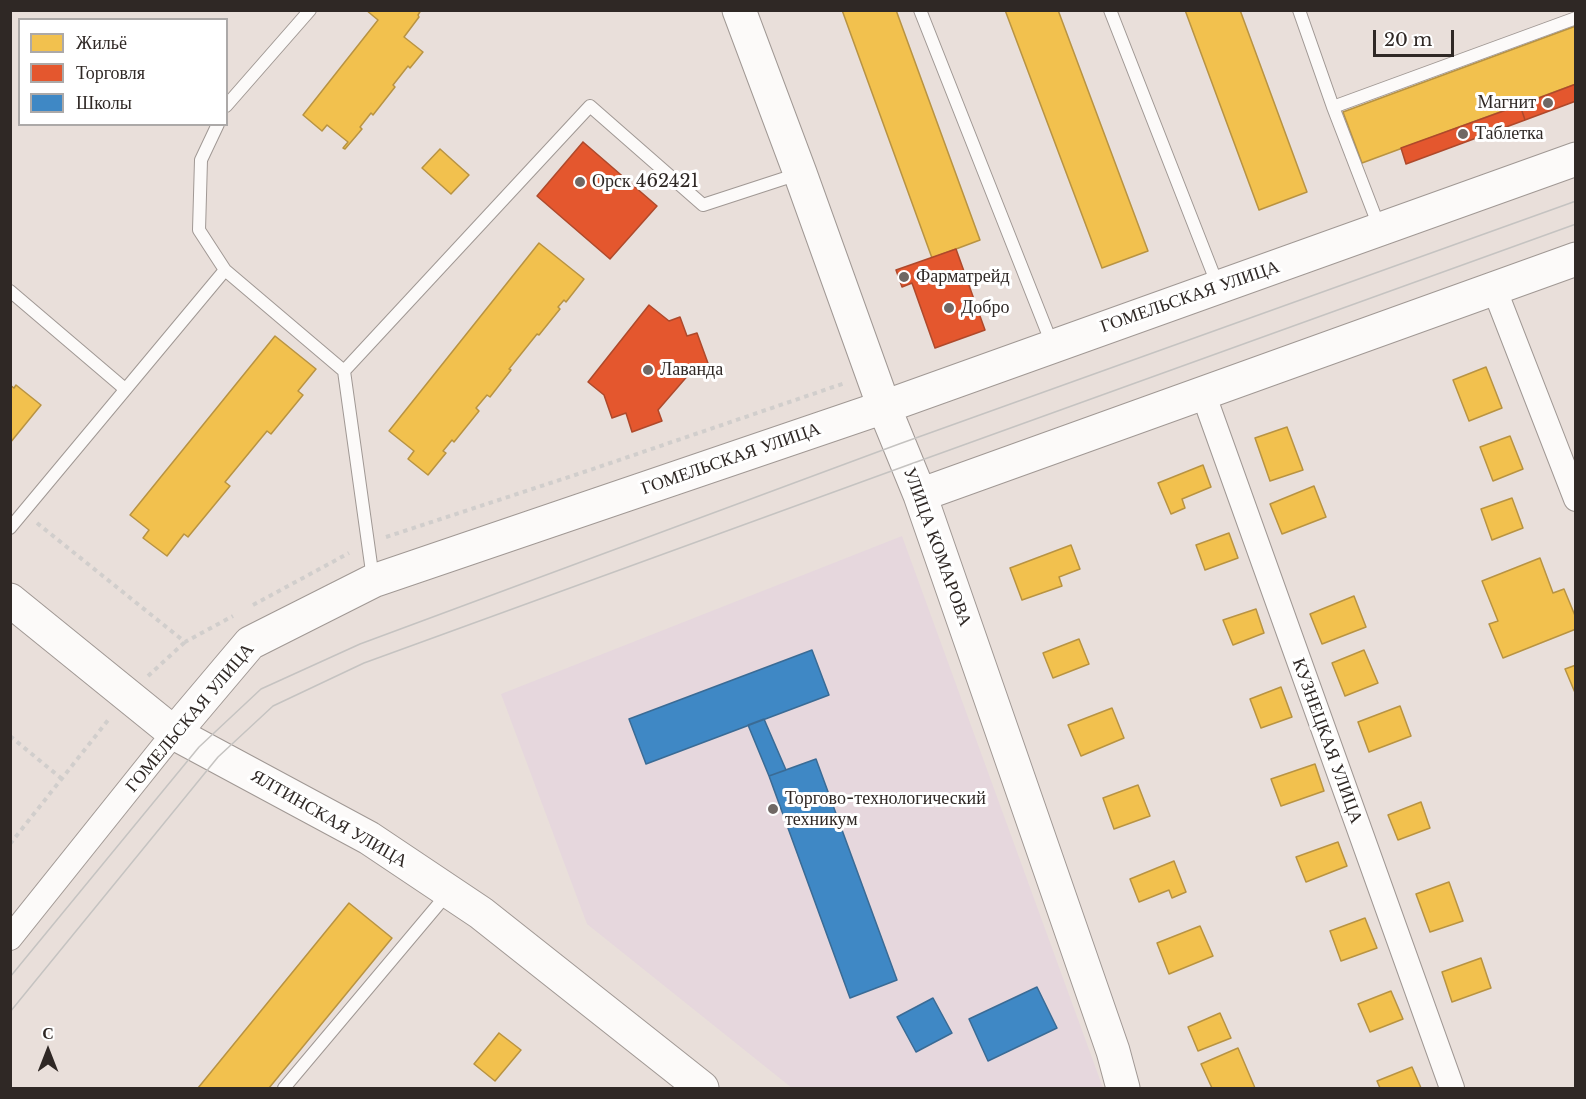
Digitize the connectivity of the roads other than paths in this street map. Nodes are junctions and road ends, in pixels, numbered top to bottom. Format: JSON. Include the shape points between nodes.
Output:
{"nodes":[{"id":1,"x":310,"y":10,"type":"edge"},
{"id":2,"x":739,"y":10,"type":"edge"},
{"id":3,"x":920,"y":10,"type":"edge"},
{"id":4,"x":1110,"y":10,"type":"edge"},
{"id":5,"x":1299,"y":10,"type":"edge"},
{"id":6,"x":1575,"y":18,"type":"edge"},
{"id":7,"x":228,"y":104,"type":"edge"},
{"id":8,"x":1333,"y":107,"type":"junction"},
{"id":9,"x":217,"y":126,"type":"edge"},
{"id":10,"x":1575,"y":159,"type":"edge"},
{"id":11,"x":800,"y":173,"type":"junction"},
{"id":12,"x":1380,"y":230,"type":"junction"},
{"id":13,"x":1575,"y":259,"type":"edge"},
{"id":14,"x":225,"y":270,"type":"junction"},
{"id":15,"x":1218,"y":288,"type":"junction"},
{"id":16,"x":1494,"y":288,"type":"junction"},
{"id":17,"x":10,"y":291,"type":"edge"},
{"id":18,"x":1053,"y":345,"type":"junction"},
{"id":19,"x":344,"y":371,"type":"junction"},
{"id":20,"x":125,"y":389,"type":"junction"},
{"id":21,"x":1203,"y":393,"type":"junction"},
{"id":22,"x":884,"y":407,"type":"junction"},
{"id":23,"x":920,"y":495,"type":"junction"},
{"id":24,"x":1575,"y":499,"type":"edge"},
{"id":25,"x":10,"y":528,"type":"edge"},
{"id":26,"x":373,"y":581,"type":"junction"},
{"id":27,"x":10,"y":600,"type":"edge"},
{"id":28,"x":174,"y":733,"type":"junction"},
{"id":29,"x":449,"y":892,"type":"junction"},
{"id":30,"x":10,"y":938,"type":"edge"},
{"id":31,"x":284,"y":1089,"type":"edge"},
{"id":32,"x":702,"y":1089,"type":"edge"},
{"id":33,"x":1123,"y":1089,"type":"edge"},
{"id":34,"x":1452,"y":1089,"type":"edge"}],
"edges":[{"from":1,"to":7,"type":"lane"},
{"from":2,"to":11,"type":"street","name":"УЛИЦА КОМАРОВА"},
{"from":3,"to":18,"type":"lane"},
{"from":4,"to":15,"type":"lane"},
{"from":5,"to":8,"type":"lane"},
{"from":6,"to":8,"type":"lane"},
{"from":8,"to":12,"type":"lane"},
{"from":9,"to":14,"type":"lane","via":[[201,160],[199,230]]},
{"from":10,"to":12,"type":"street","name":"ГОМЕЛЬСКАЯ УЛИЦА"},
{"from":11,"to":19,"type":"lane","via":[[704,205],[590,106]]},
{"from":11,"to":22,"type":"street","name":"УЛИЦА КОМАРОВА"},
{"from":12,"to":15,"type":"street","name":"ГОМЕЛЬСКАЯ УЛИЦА"},
{"from":13,"to":16,"type":"street"},
{"from":14,"to":19,"type":"lane"},
{"from":14,"to":20,"type":"lane"},
{"from":15,"to":18,"type":"street","name":"ГОМЕЛЬСКАЯ УЛИЦА"},
{"from":16,"to":21,"type":"street"},
{"from":16,"to":24,"type":"street"},
{"from":17,"to":20,"type":"lane"},
{"from":18,"to":22,"type":"street","name":"ГОМЕЛЬСКАЯ УЛИЦА"},
{"from":19,"to":26,"type":"lane"},
{"from":20,"to":25,"type":"lane"},
{"from":21,"to":23,"type":"street"},
{"from":21,"to":34,"type":"street","name":"КУЗНЕЦКАЯ УЛИЦА"},
{"from":22,"to":23,"type":"street","name":"УЛИЦА КОМАРОВА"},
{"from":22,"to":26,"type":"street","name":"ГОМЕЛЬСКАЯ УЛИЦА"},
{"from":23,"to":33,"type":"street","name":"УЛИЦА КОМАРОВА"},
{"from":26,"to":28,"type":"street","name":"ГОМЕЛЬСКАЯ УЛИЦА","via":[[250,644]]},
{"from":27,"to":28,"type":"street","name":"ЯЛТИНСКАЯ УЛИЦА"},
{"from":28,"to":29,"type":"street","name":"ЯЛТИНСКАЯ УЛИЦА","via":[[369,838]]},
{"from":28,"to":30,"type":"street","name":"ГОМЕЛЬСКАЯ УЛИЦА"},
{"from":29,"to":31,"type":"lane"},
{"from":29,"to":32,"type":"street","name":"ЯЛТИНСКАЯ УЛИЦА","via":[[481,913]]}]}
